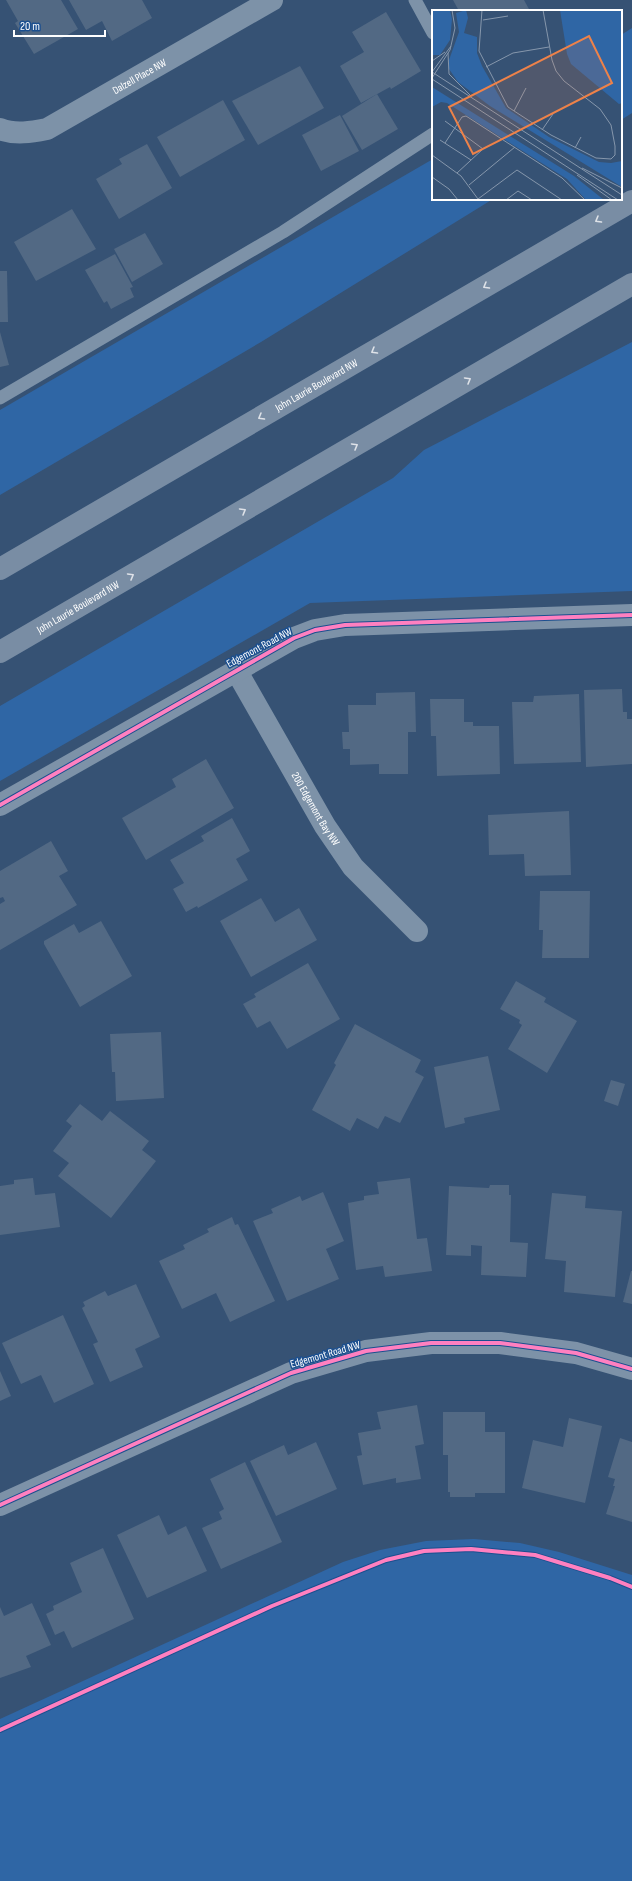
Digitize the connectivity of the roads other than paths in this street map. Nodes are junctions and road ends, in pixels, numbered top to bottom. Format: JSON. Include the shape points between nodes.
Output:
{"nodes":[{"id":1,"x":272,"y":0,"type":"edge"},
{"id":2,"x":415,"y":0,"type":"edge"},
{"id":3,"x":432,"y":31,"type":"edge"},
{"id":4,"x":0,"y":129,"type":"edge"},
{"id":5,"x":432,"y":135,"type":"edge"},
{"id":6,"x":632,"y":201,"type":"edge"},
{"id":7,"x":627,"y":291,"type":"edge"},
{"id":8,"x":0,"y":398,"type":"edge"},
{"id":9,"x":0,"y":569,"type":"edge"},
{"id":10,"x":632,"y":615,"type":"edge"},
{"id":11,"x":0,"y":652,"type":"edge"},
{"id":12,"x":236,"y":670,"type":"junction"},
{"id":13,"x":0,"y":805,"type":"edge"},
{"id":14,"x":417,"y":931,"type":"dead end"},
{"id":15,"x":632,"y":1369,"type":"edge"},
{"id":16,"x":0,"y":1505,"type":"edge"}],
"edges":[{"from":1,"to":4,"type":"street","name":"Dalzell Place NW","via":[[47,129],[30,133],[6,132]]},
{"from":2,"to":3,"type":"lane"},
{"from":5,"to":8,"type":"lane","via":[[283,232]]},
{"from":6,"to":9,"type":"main road","name":"John Laurie Boulevard NW","one_way":true},
{"from":11,"to":7,"type":"main road","name":"John Laurie Boulevard NW","one_way":true},
{"from":10,"to":12,"type":"street","name":"Edgemont Road NW","via":[[345,625],[315,630],[294,638]]},
{"from":12,"to":13,"type":"street","name":"Edgemont Road NW"},
{"from":12,"to":14,"type":"street","name":"200 Edgemont Bay NW","via":[[325,826],[353,867]]},
{"from":15,"to":16,"type":"street","name":"Edgemont Road NW","via":[[576,1353],[500,1344],[431,1343],[366,1351],[291,1373]]}]}
